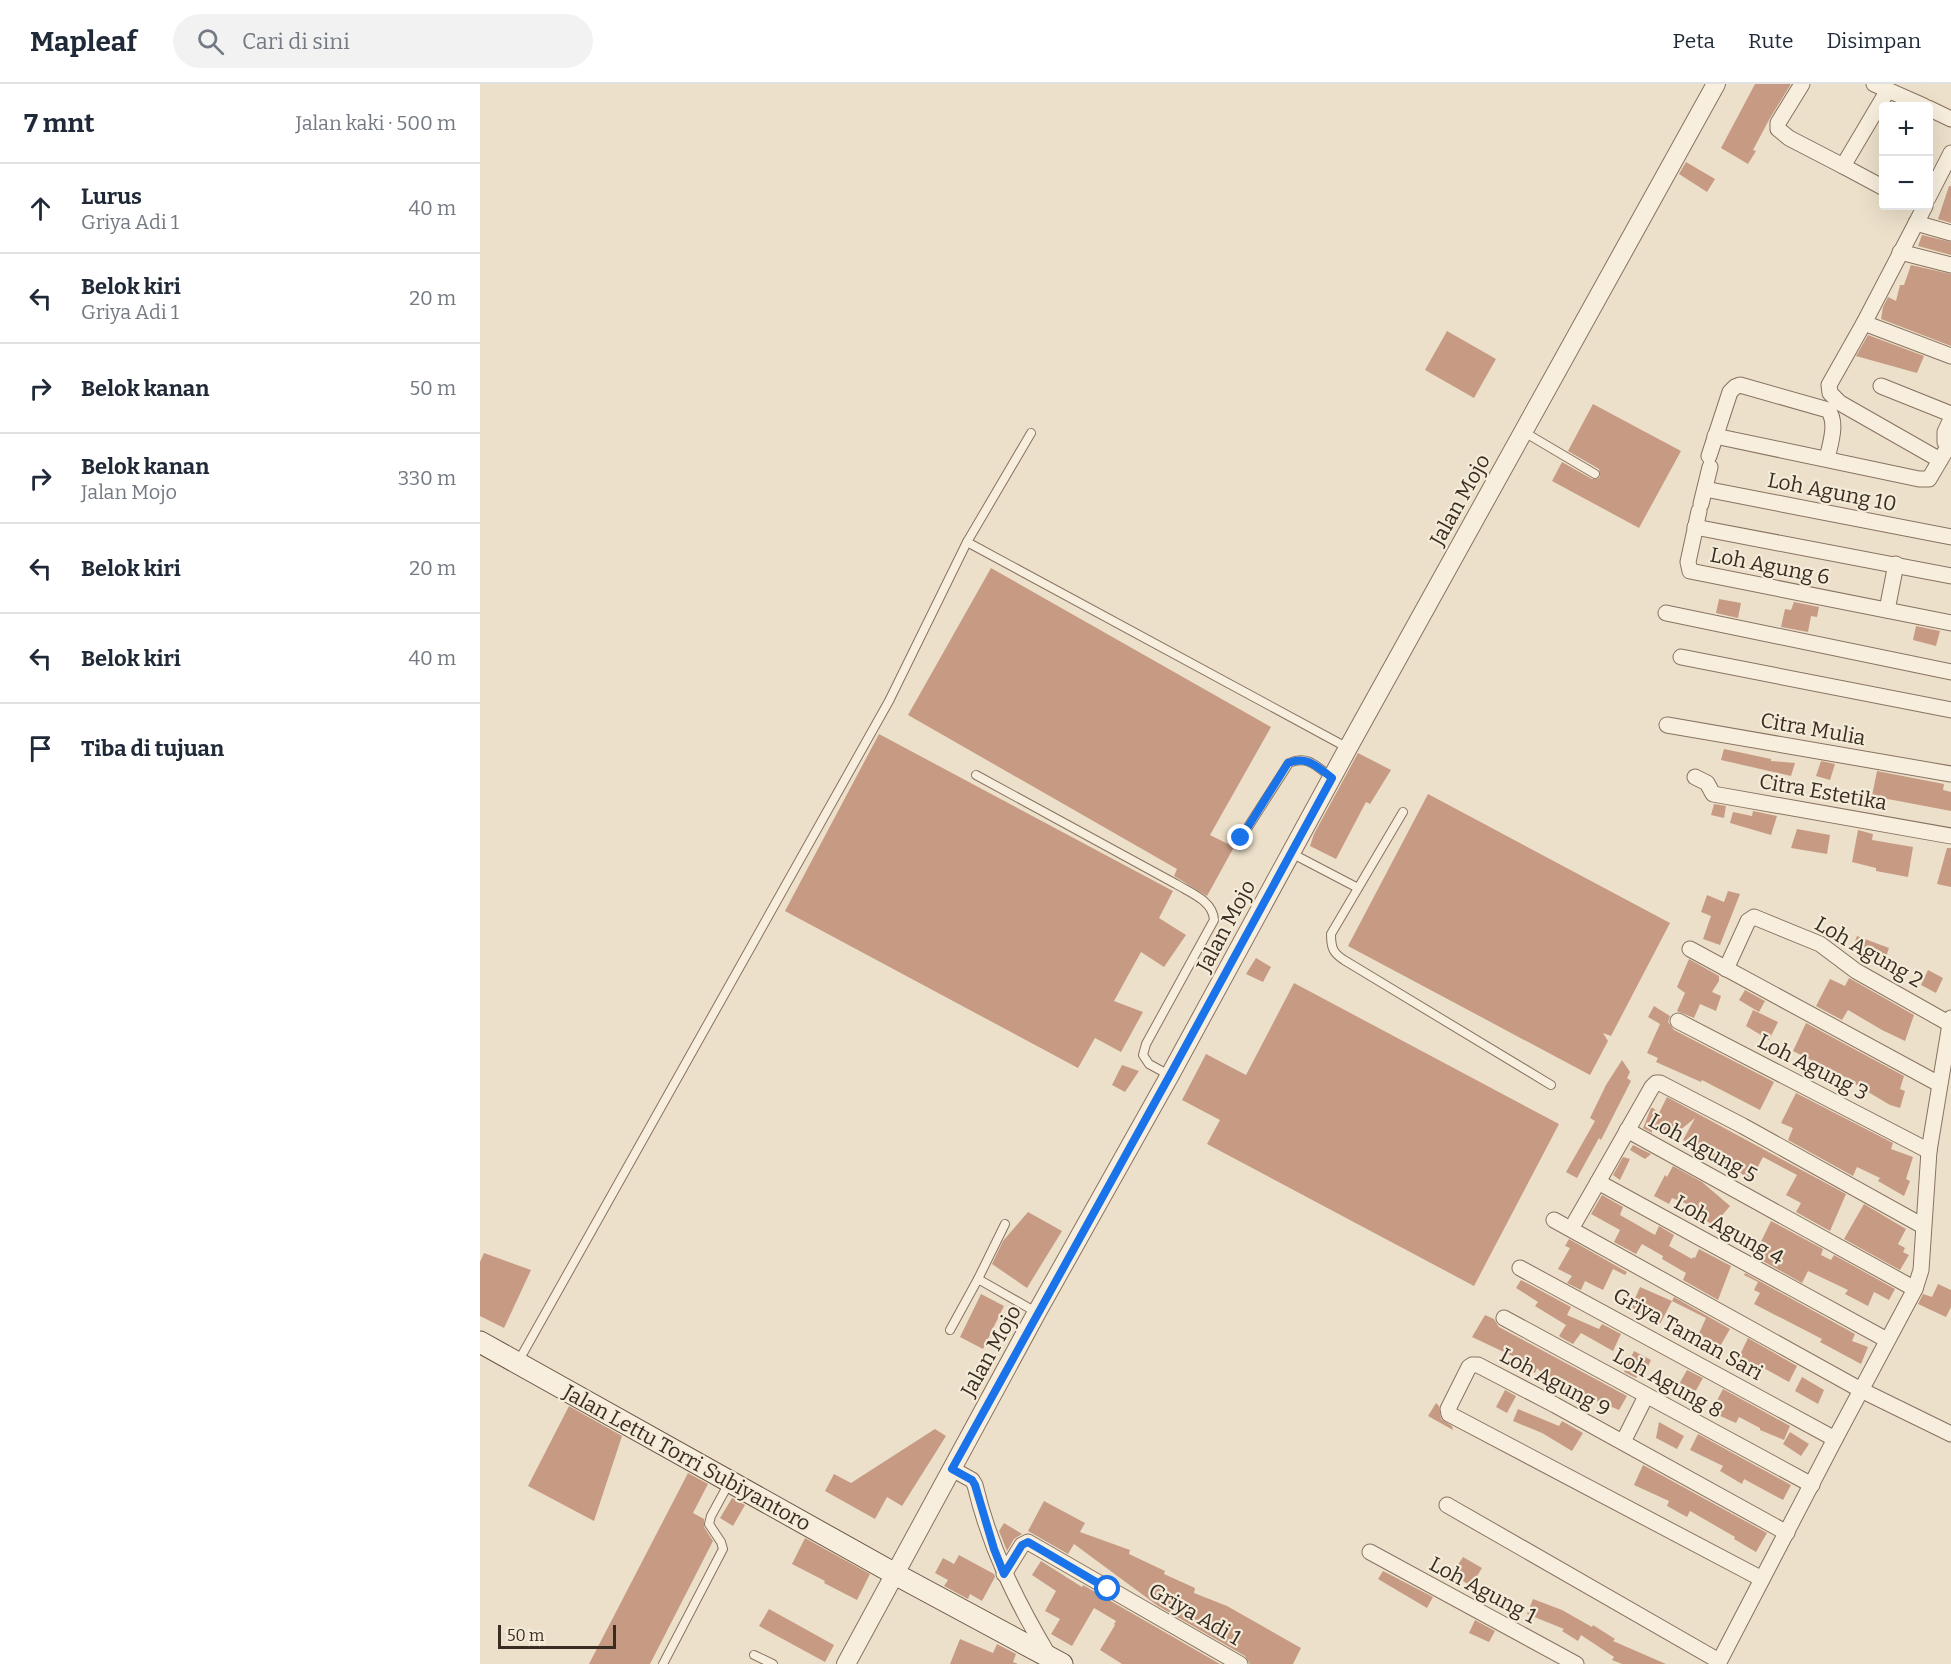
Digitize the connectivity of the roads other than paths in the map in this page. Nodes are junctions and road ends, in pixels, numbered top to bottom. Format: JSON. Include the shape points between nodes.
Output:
{"nodes":[{"id":1,"x":1716,"y":84,"type":"edge"},
{"id":2,"x":1802,"y":84,"type":"edge"},
{"id":3,"x":1881,"y":87,"type":"edge"},
{"id":4,"x":1915,"y":102,"type":"edge"},
{"id":5,"x":1933,"y":110,"type":"edge"},
{"id":6,"x":1951,"y":118,"type":"edge"},
{"id":7,"x":1951,"y":153,"type":"edge"},
{"id":8,"x":1843,"y":166,"type":"junction"},
{"id":9,"x":1879,"y":185,"type":"edge"},
{"id":10,"x":1933,"y":186,"type":"edge"},
{"id":11,"x":1920,"y":210,"type":"edge"},
{"id":12,"x":1923,"y":210,"type":"edge"},
{"id":13,"x":1951,"y":233,"type":"edge"},
{"id":14,"x":1900,"y":252,"type":"junction"},
{"id":15,"x":1951,"y":265,"type":"edge"},
{"id":16,"x":1864,"y":323,"type":"junction"},
{"id":17,"x":1951,"y":356,"type":"edge"},
{"id":18,"x":1881,"y":386,"type":"dead end"},
{"id":19,"x":1951,"y":414,"type":"edge"},
{"id":20,"x":1951,"y":419,"type":"edge"},
{"id":21,"x":1524,"y":432,"type":"junction"},
{"id":22,"x":1031,"y":433,"type":"dead end"},
{"id":23,"x":1715,"y":436,"type":"junction"},
{"id":24,"x":1950,"y":446,"type":"edge"},
{"id":25,"x":1827,"y":459,"type":"junction"},
{"id":26,"x":1940,"y":460,"type":"junction"},
{"id":27,"x":1595,"y":474,"type":"dead end"},
{"id":28,"x":1702,"y":501,"type":"junction"},
{"id":29,"x":1695,"y":527,"type":"junction"},
{"id":30,"x":1951,"y":537,"type":"edge"},
{"id":31,"x":967,"y":542,"type":"junction"},
{"id":32,"x":1896,"y":564,"type":"junction"},
{"id":33,"x":1951,"y":576,"type":"edge"},
{"id":34,"x":1887,"y":610,"type":"junction"},
{"id":35,"x":1666,"y":613,"type":"dead end"},
{"id":36,"x":1951,"y":622,"type":"edge"},
{"id":37,"x":1681,"y":657,"type":"dead end"},
{"id":38,"x":1951,"y":672,"type":"edge"},
{"id":39,"x":1951,"y":710,"type":"edge"},
{"id":40,"x":1667,"y":724,"type":"dead end"},
{"id":41,"x":1348,"y":748,"type":"junction"},
{"id":42,"x":1951,"y":774,"type":"edge"},
{"id":43,"x":976,"y":775,"type":"dead end"},
{"id":44,"x":1695,"y":777,"type":"dead end"},
{"id":45,"x":1332,"y":778,"type":"junction"},
{"id":46,"x":1403,"y":812,"type":"dead end"},
{"id":47,"x":1951,"y":836,"type":"edge"},
{"id":48,"x":1241,"y":838,"type":"dead end"},
{"id":49,"x":1291,"y":854,"type":"junction"},
{"id":50,"x":1358,"y":888,"type":"junction"},
{"id":51,"x":1690,"y":948,"type":"dead end"},
{"id":52,"x":1726,"y":969,"type":"junction"},
{"id":53,"x":1678,"y":1021,"type":"dead end"},
{"id":54,"x":1951,"y":1021,"type":"edge"},
{"id":55,"x":1170,"y":1075,"type":"junction"},
{"id":56,"x":1939,"y":1084,"type":"junction"},
{"id":57,"x":1551,"y":1085,"type":"dead end"},
{"id":58,"x":1627,"y":1130,"type":"junction"},
{"id":59,"x":1929,"y":1151,"type":"junction"},
{"id":60,"x":1598,"y":1182,"type":"junction"},
{"id":61,"x":1554,"y":1220,"type":"dead end"},
{"id":62,"x":1005,"y":1224,"type":"dead end"},
{"id":63,"x":1923,"y":1226,"type":"junction"},
{"id":64,"x":1571,"y":1229,"type":"junction"},
{"id":65,"x":1520,"y":1268,"type":"dead end"},
{"id":66,"x":978,"y":1280,"type":"junction"},
{"id":67,"x":1915,"y":1289,"type":"junction"},
{"id":68,"x":1037,"y":1312,"type":"junction"},
{"id":69,"x":1504,"y":1318,"type":"dead end"},
{"id":70,"x":950,"y":1330,"type":"dead end"},
{"id":71,"x":1887,"y":1340,"type":"junction"},
{"id":72,"x":480,"y":1342,"type":"edge"},
{"id":73,"x":517,"y":1363,"type":"junction"},
{"id":74,"x":1861,"y":1390,"type":"junction"},
{"id":75,"x":1646,"y":1396,"type":"junction"},
{"id":76,"x":1951,"y":1434,"type":"edge"},
{"id":77,"x":1835,"y":1439,"type":"junction"},
{"id":78,"x":1623,"y":1442,"type":"junction"},
{"id":79,"x":959,"y":1473,"type":"junction"},
{"id":80,"x":729,"y":1482,"type":"junction"},
{"id":81,"x":1812,"y":1485,"type":"junction"},
{"id":82,"x":1448,"y":1505,"type":"dead end"},
{"id":83,"x":1787,"y":1533,"type":"junction"},
{"id":84,"x":1370,"y":1552,"type":"dead end"},
{"id":85,"x":895,"y":1574,"type":"junction"},
{"id":86,"x":1004,"y":1574,"type":"junction"},
{"id":87,"x":1762,"y":1579,"type":"junction"},
{"id":88,"x":754,"y":1655,"type":"dead end"},
{"id":89,"x":1056,"y":1661,"type":"edge"},
{"id":90,"x":1719,"y":1663,"type":"edge"},
{"id":91,"x":663,"y":1664,"type":"edge"},
{"id":92,"x":773,"y":1664,"type":"edge"},
{"id":93,"x":846,"y":1664,"type":"edge"},
{"id":94,"x":1240,"y":1664,"type":"edge"},
{"id":95,"x":1576,"y":1664,"type":"edge"}],
"edges":[{"from":1,"to":21,"type":"street","name":"Jalan Mojo"},
{"from":2,"to":8,"type":"street","via":[[1778,129]]},
{"from":3,"to":4,"type":"street"},
{"from":3,"to":8,"type":"street"},
{"from":5,"to":6,"type":"street"},
{"from":7,"to":10,"type":"street"},
{"from":8,"to":9,"type":"street"},
{"from":11,"to":14,"type":"street"},
{"from":12,"to":13,"type":"street"},
{"from":14,"to":15,"type":"street"},
{"from":14,"to":16,"type":"street"},
{"from":16,"to":17,"type":"street"},
{"from":16,"to":26,"type":"street","via":[[1831,380],[1830,393],[1840,403]]},
{"from":18,"to":19,"type":"street"},
{"from":20,"to":24,"type":"street","via":[[1945,432],[1945,442]]},
{"from":21,"to":27,"type":"lane"},
{"from":21,"to":41,"type":"street","name":"Jalan Mojo"},
{"from":22,"to":31,"type":"lane"},
{"from":23,"to":25,"type":"street"},
{"from":23,"to":25,"type":"street","name":"Loh Agung 6","via":[[1731,392],[1740,386],[1828,410],[1833,425]]},
{"from":23,"to":28,"type":"street","name":"Loh Agung 6"},
{"from":24,"to":26,"type":"street"},
{"from":25,"to":26,"type":"street","via":[[1919,479],[1929,479]]},
{"from":28,"to":29,"type":"street","name":"Loh Agung 6"},
{"from":28,"to":30,"type":"street","name":"Loh Agung 10"},
{"from":29,"to":32,"type":"street","name":"Loh Agung 6"},
{"from":29,"to":34,"type":"street","name":"Loh Agung 6","via":[[1688,562],[1690,571]]},
{"from":31,"to":41,"type":"lane"},
{"from":31,"to":73,"type":"lane","via":[[889,701]]},
{"from":32,"to":33,"type":"street","name":"Loh Agung 6"},
{"from":32,"to":34,"type":"street"},
{"from":34,"to":36,"type":"street","name":"Loh Agung 6"},
{"from":35,"to":38,"type":"street"},
{"from":37,"to":39,"type":"street"},
{"from":40,"to":42,"type":"street","name":"Citra Mulia"},
{"from":41,"to":45,"type":"street","name":"Jalan Mojo"},
{"from":43,"to":55,"type":"lane","via":[[1176,884],[1214,911],[1214,920],[1143,1055],[1149,1064]]},
{"from":44,"to":47,"type":"street","name":"Citra Estetika","via":[[1707,783],[1713,794]]},
{"from":45,"to":48,"type":"lane","via":[[1307,760],[1288,763]]},
{"from":45,"to":49,"type":"street","name":"Jalan Mojo"},
{"from":46,"to":50,"type":"lane"},
{"from":49,"to":50,"type":"lane"},
{"from":49,"to":55,"type":"street","name":"Jalan Mojo"},
{"from":50,"to":57,"type":"lane","via":[[1331,934],[1336,955]]},
{"from":51,"to":52,"type":"street"},
{"from":52,"to":54,"type":"street","name":"Loh Agung 2","via":[[1748,921],[1754,917],[1820,944],[1856,971]]},
{"from":52,"to":56,"type":"street"},
{"from":53,"to":59,"type":"street","name":"Loh Agung 3"},
{"from":54,"to":56,"type":"street"},
{"from":55,"to":68,"type":"street","name":"Jalan Mojo"},
{"from":56,"to":59,"type":"street"},
{"from":58,"to":60,"type":"street"},
{"from":58,"to":63,"type":"street","name":"Loh Agung 5","via":[[1652,1087],[1660,1083]]},
{"from":58,"to":67,"type":"street","name":"Loh Agung 5"},
{"from":59,"to":63,"type":"street"},
{"from":60,"to":64,"type":"street"},
{"from":60,"to":71,"type":"street","name":"Loh Agung 4"},
{"from":61,"to":64,"type":"street"},
{"from":62,"to":66,"type":"lane"},
{"from":63,"to":67,"type":"street","via":[[1921,1270]]},
{"from":64,"to":74,"type":"street"},
{"from":65,"to":77,"type":"street","name":"Griya Taman Sari"},
{"from":66,"to":68,"type":"lane"},
{"from":66,"to":70,"type":"lane"},
{"from":67,"to":71,"type":"street"},
{"from":68,"to":79,"type":"street","name":"Jalan Mojo"},
{"from":69,"to":75,"type":"street","name":"Loh Agung 8"},
{"from":71,"to":74,"type":"street"},
{"from":72,"to":73,"type":"main road","name":"Jalan Lettu Torri Subiyantoro"},
{"from":73,"to":80,"type":"main road","name":"Jalan Lettu Torri Subiyantoro"},
{"from":74,"to":76,"type":"street"},
{"from":74,"to":77,"type":"street"},
{"from":75,"to":78,"type":"street"},
{"from":75,"to":81,"type":"street","name":"Loh Agung 8"},
{"from":77,"to":81,"type":"street"},
{"from":78,"to":83,"type":"street","name":"Loh Agung 9"},
{"from":78,"to":87,"type":"street","name":"Loh Agung 9","via":[[1474,1364],[1448,1410],[1449,1414]]},
{"from":79,"to":85,"type":"street","name":"Jalan Mojo"},
{"from":79,"to":86,"type":"street","via":[[975,1485]]},
{"from":80,"to":85,"type":"main road","name":"Jalan Lettu Torri Subiyantoro"},
{"from":80,"to":91,"type":"lane","via":[[708,1524],[723,1549]]},
{"from":81,"to":83,"type":"street"},
{"from":82,"to":90,"type":"street"},
{"from":83,"to":87,"type":"street"},
{"from":84,"to":95,"type":"street","name":"Loh Agung 1"},
{"from":85,"to":89,"type":"main road","name":"Jalan Lettu Torri Subiyantoro"},
{"from":85,"to":93,"type":"street","name":"Jalan Mojo"},
{"from":86,"to":89,"type":"street","via":[[1024,1614]]},
{"from":86,"to":94,"type":"street","name":"Griya Adi 1","via":[[1028,1542]]},
{"from":87,"to":90,"type":"street"},
{"from":88,"to":92,"type":"lane"}]}
